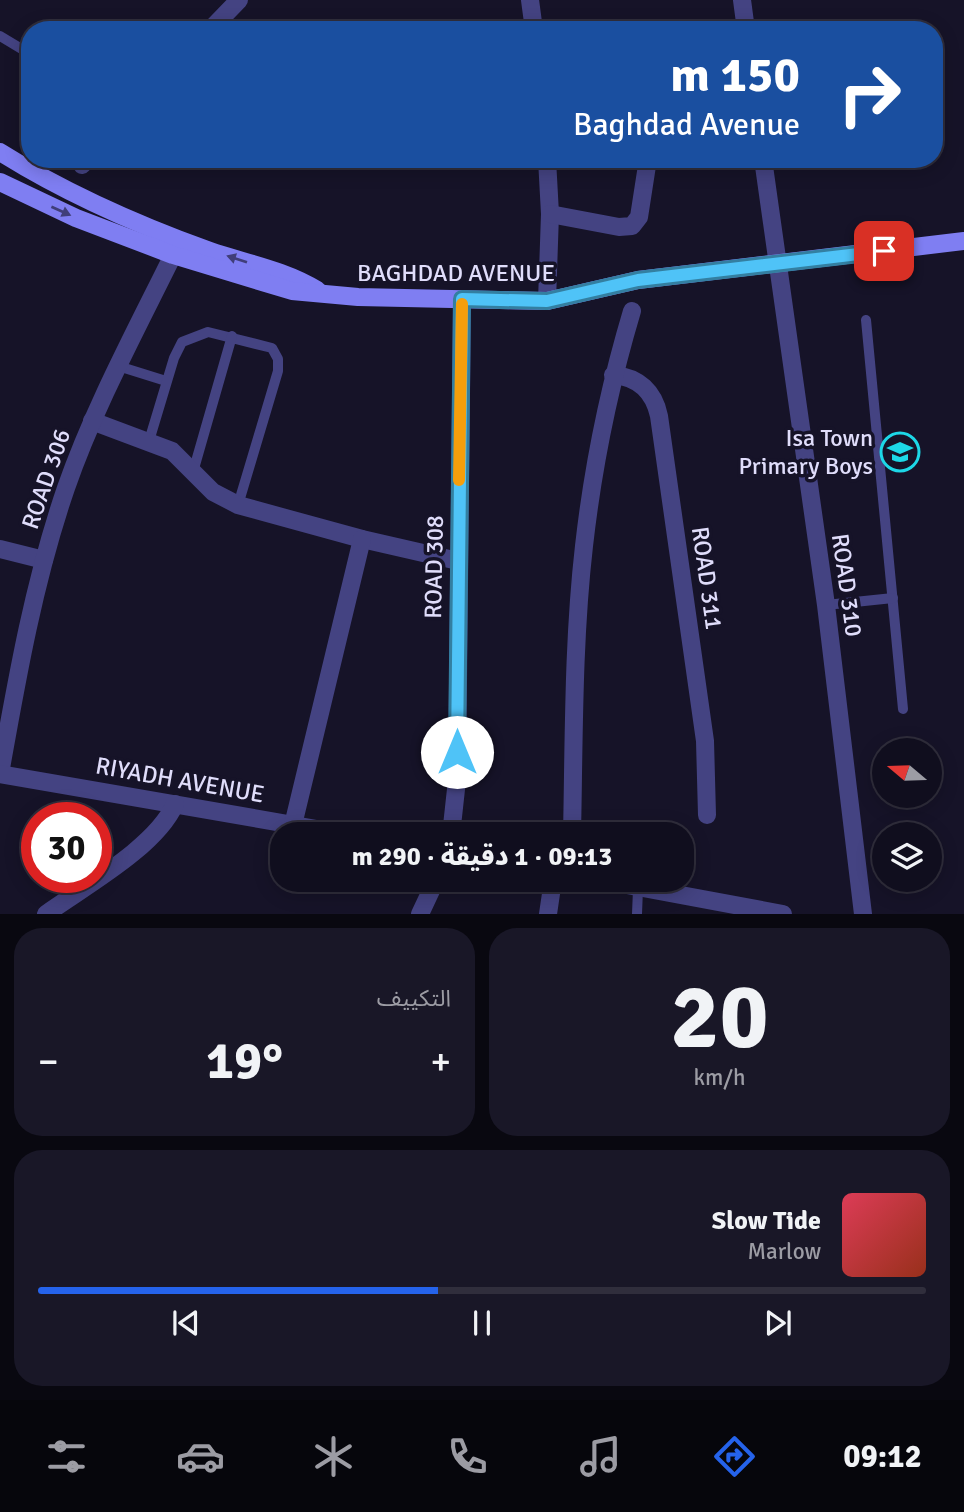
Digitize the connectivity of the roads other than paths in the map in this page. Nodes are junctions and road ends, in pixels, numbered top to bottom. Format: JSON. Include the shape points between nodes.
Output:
{"nodes":[{"id":1,"x":239,"y":0,"type":"edge"},
{"id":2,"x":530,"y":0,"type":"edge"},
{"id":3,"x":743,"y":0,"type":"edge"},
{"id":4,"x":219,"y":21,"type":"edge"},
{"id":5,"x":533,"y":21,"type":"edge"},
{"id":6,"x":745,"y":21,"type":"edge"},
{"id":7,"x":0,"y":36,"type":"edge"},
{"id":8,"x":21,"y":49,"type":"edge"},
{"id":9,"x":0,"y":152,"type":"edge"},
{"id":10,"x":21,"y":165,"type":"edge"},
{"id":11,"x":26,"y":168,"type":"edge"},
{"id":12,"x":547,"y":168,"type":"edge"},
{"id":13,"x":647,"y":168,"type":"edge"},
{"id":14,"x":764,"y":168,"type":"edge"},
{"id":15,"x":0,"y":182,"type":"edge"},
{"id":16,"x":103,"y":206,"type":"junction"},
{"id":17,"x":550,"y":214,"type":"junction"},
{"id":18,"x":96,"y":225,"type":"junction"},
{"id":19,"x":964,"y":241,"type":"edge"},
{"id":20,"x":173,"y":255,"type":"junction"},
{"id":21,"x":776,"y":264,"type":"junction"},
{"id":22,"x":322,"y":294,"type":"junction"},
{"id":23,"x":462,"y":299,"type":"junction"},
{"id":24,"x":547,"y":301,"type":"junction"},
{"id":25,"x":632,"y":311,"type":"dead end"},
{"id":26,"x":866,"y":320,"type":"dead end"},
{"id":27,"x":232,"y":336,"type":"junction"},
{"id":28,"x":118,"y":366,"type":"junction"},
{"id":29,"x":613,"y":374,"type":"junction"},
{"id":30,"x":166,"y":381,"type":"junction"},
{"id":31,"x":92,"y":421,"type":"junction"},
{"id":32,"x":149,"y":441,"type":"junction"},
{"id":33,"x":193,"y":471,"type":"junction"},
{"id":34,"x":238,"y":505,"type":"junction"},
{"id":35,"x":362,"y":539,"type":"junction"},
{"id":36,"x":0,"y":549,"type":"edge"},
{"id":37,"x":44,"y":559,"type":"junction"},
{"id":38,"x":458,"y":561,"type":"junction"},
{"id":39,"x":893,"y":598,"type":"junction"},
{"id":40,"x":826,"y":605,"type":"junction"},
{"id":41,"x":903,"y":709,"type":"dead end"},
{"id":42,"x":0,"y":774,"type":"edge"},
{"id":43,"x":175,"y":804,"type":"junction"},
{"id":44,"x":707,"y":815,"type":"dead end"},
{"id":45,"x":276,"y":822,"type":"edge"},
{"id":46,"x":294,"y":822,"type":"edge"},
{"id":47,"x":452,"y":822,"type":"edge"},
{"id":48,"x":572,"y":822,"type":"edge"},
{"id":49,"x":430,"y":892,"type":"edge"},
{"id":50,"x":551,"y":892,"type":"edge"},
{"id":51,"x":638,"y":892,"type":"edge"},
{"id":52,"x":655,"y":892,"type":"edge"},
{"id":53,"x":46,"y":914,"type":"edge"},
{"id":54,"x":420,"y":914,"type":"edge"},
{"id":55,"x":548,"y":914,"type":"edge"},
{"id":56,"x":637,"y":914,"type":"edge"},
{"id":57,"x":783,"y":914,"type":"edge"},
{"id":58,"x":863,"y":914,"type":"edge"}],
"edges":[{"from":1,"to":4,"type":"street"},
{"from":2,"to":5,"type":"street"},
{"from":3,"to":6,"type":"street"},
{"from":7,"to":8,"type":"lane"},
{"from":9,"to":10,"type":"street","name":"BAGHDAD AVENUE"},
{"from":11,"to":16,"type":"street","name":"BAGHDAD AVENUE"},
{"from":12,"to":17,"type":"street"},
{"from":13,"to":17,"type":"street","via":[[639,217],[632,226]]},
{"from":14,"to":21,"type":"street","name":"ROAD 310"},
{"from":15,"to":18,"type":"street","name":"BAGHDAD AVENUE","one_way":true},
{"from":16,"to":18,"type":"street"},
{"from":22,"to":16,"type":"street","name":"BAGHDAD AVENUE","one_way":true,"via":[[296,279],[211,251]]},
{"from":17,"to":24,"type":"street"},
{"from":18,"to":20,"type":"street","name":"BAGHDAD AVENUE"},
{"from":19,"to":21,"type":"street","name":"BAGHDAD AVENUE"},
{"from":20,"to":22,"type":"street","name":"BAGHDAD AVENUE","via":[[292,291]]},
{"from":20,"to":28,"type":"street","name":"ROAD 306"},
{"from":21,"to":24,"type":"street","name":"BAGHDAD AVENUE","via":[[638,280]]},
{"from":21,"to":40,"type":"street","name":"ROAD 310"},
{"from":22,"to":23,"type":"street","name":"BAGHDAD AVENUE"},
{"from":23,"to":24,"type":"street","name":"BAGHDAD AVENUE"},
{"from":23,"to":38,"type":"street","name":"ROAD 308"},
{"from":25,"to":29,"type":"street"},
{"from":26,"to":39,"type":"lane"},
{"from":27,"to":30,"type":"lane","via":[[208,332],[190,336],[177,349]]},
{"from":27,"to":33,"type":"lane"},
{"from":27,"to":34,"type":"lane","via":[[267,345],[276,353],[279,365]]},
{"from":28,"to":30,"type":"lane"},
{"from":28,"to":31,"type":"street","name":"ROAD 306"},
{"from":29,"to":44,"type":"street","name":"ROAD 311","via":[[648,390],[659,416],[705,741]]},
{"from":29,"to":48,"type":"street","via":[[589,505],[580,589]]},
{"from":30,"to":32,"type":"lane"},
{"from":31,"to":32,"type":"street"},
{"from":31,"to":37,"type":"street","name":"ROAD 306"},
{"from":32,"to":33,"type":"street","via":[[172,451]]},
{"from":33,"to":34,"type":"street","via":[[213,492]]},
{"from":34,"to":35,"type":"street"},
{"from":35,"to":38,"type":"street"},
{"from":35,"to":46,"type":"street"},
{"from":36,"to":37,"type":"street"},
{"from":37,"to":42,"type":"street","name":"ROAD 306"},
{"from":38,"to":47,"type":"street","name":"ROAD 308","via":[[457,780]]},
{"from":39,"to":40,"type":"lane"},
{"from":39,"to":41,"type":"lane"},
{"from":40,"to":58,"type":"street","name":"ROAD 310"},
{"from":42,"to":43,"type":"street","name":"RIYADH AVENUE"},
{"from":43,"to":45,"type":"street","name":"RIYADH AVENUE"},
{"from":43,"to":53,"type":"street","via":[[168,820],[140,845]]},
{"from":49,"to":54,"type":"street"},
{"from":50,"to":55,"type":"street"},
{"from":51,"to":56,"type":"lane"},
{"from":52,"to":57,"type":"street"}]}
